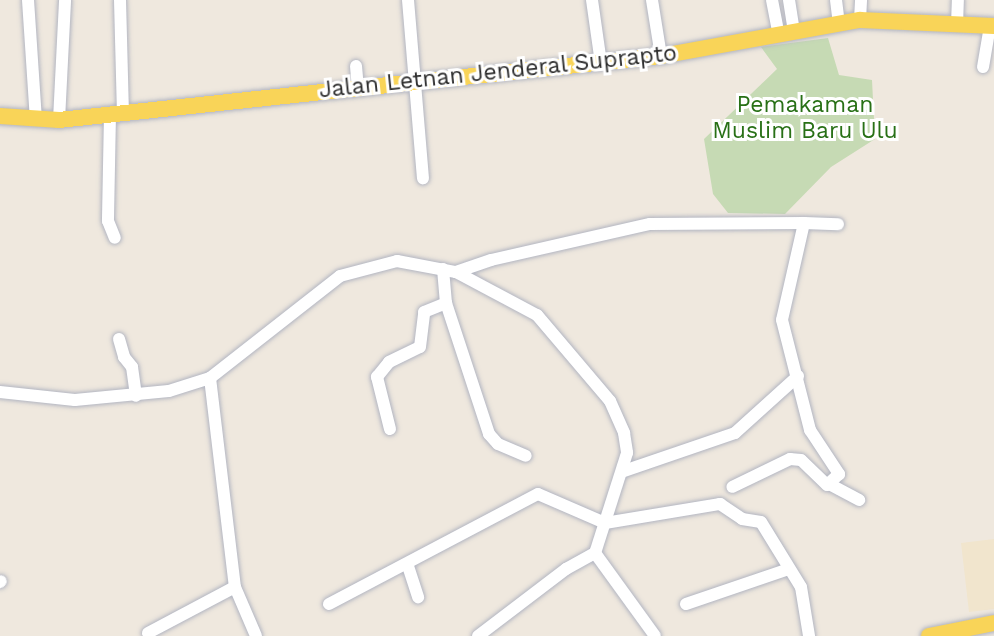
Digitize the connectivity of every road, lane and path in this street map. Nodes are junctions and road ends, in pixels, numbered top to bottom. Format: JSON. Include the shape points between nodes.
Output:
{"nodes":[{"id":1,"x":28,"y":0,"type":"edge"},
{"id":2,"x":65,"y":0,"type":"edge"},
{"id":3,"x":120,"y":0,"type":"edge"},
{"id":4,"x":408,"y":0,"type":"edge"},
{"id":5,"x":592,"y":0,"type":"edge"},
{"id":6,"x":652,"y":0,"type":"edge"},
{"id":7,"x":772,"y":0,"type":"edge"},
{"id":8,"x":789,"y":0,"type":"edge"},
{"id":9,"x":836,"y":0,"type":"edge"},
{"id":10,"x":861,"y":0,"type":"edge"},
{"id":11,"x":958,"y":0,"type":"edge"},
{"id":12,"x":860,"y":20,"type":"junction"},
{"id":13,"x":839,"y":24,"type":"junction"},
{"id":14,"x":957,"y":25,"type":"junction"},
{"id":15,"x":992,"y":26,"type":"edge"},
{"id":16,"x":787,"y":34,"type":"junction"},
{"id":17,"x":661,"y":56,"type":"junction"},
{"id":18,"x":601,"y":63,"type":"junction"},
{"id":19,"x":356,"y":66,"type":"dead end"},
{"id":20,"x":984,"y":67,"type":"dead end"},
{"id":21,"x":414,"y":82,"type":"junction"},
{"id":22,"x":358,"y":88,"type":"junction"},
{"id":23,"x":116,"y":114,"type":"junction"},
{"id":24,"x":0,"y":116,"type":"edge"},
{"id":25,"x":36,"y":120,"type":"junction"},
{"id":26,"x":60,"y":120,"type":"junction"},
{"id":27,"x":423,"y":178,"type":"dead end"},
{"id":28,"x":804,"y":223,"type":"junction"},
{"id":29,"x":838,"y":224,"type":"dead end"},
{"id":30,"x":115,"y":238,"type":"dead end"},
{"id":31,"x":443,"y":269,"type":"junction"},
{"id":32,"x":457,"y":272,"type":"junction"},
{"id":33,"x":446,"y":303,"type":"junction"},
{"id":34,"x":119,"y":339,"type":"dead end"},
{"id":35,"x":798,"y":376,"type":"junction"},
{"id":36,"x":210,"y":378,"type":"junction"},
{"id":37,"x":0,"y":392,"type":"edge"},
{"id":38,"x":136,"y":396,"type":"junction"},
{"id":39,"x":390,"y":429,"type":"dead end"},
{"id":40,"x":526,"y":456,"type":"dead end"},
{"id":41,"x":624,"y":471,"type":"junction"},
{"id":42,"x":831,"y":485,"type":"junction"},
{"id":43,"x":732,"y":487,"type":"dead end"},
{"id":44,"x":859,"y":500,"type":"dead end"},
{"id":45,"x":605,"y":523,"type":"junction"},
{"id":46,"x":595,"y":553,"type":"junction"},
{"id":47,"x":408,"y":566,"type":"junction"},
{"id":48,"x":789,"y":569,"type":"junction"},
{"id":49,"x":235,"y":587,"type":"junction"},
{"id":50,"x":418,"y":597,"type":"dead end"},
{"id":51,"x":330,"y":604,"type":"dead end"},
{"id":52,"x":686,"y":604,"type":"dead end"},
{"id":53,"x":994,"y":623,"type":"edge"},
{"id":54,"x":148,"y":633,"type":"dead end"},
{"id":55,"x":934,"y":635,"type":"edge"},
{"id":56,"x":256,"y":636,"type":"edge"},
{"id":57,"x":478,"y":636,"type":"edge"},
{"id":58,"x":655,"y":636,"type":"edge"},
{"id":59,"x":809,"y":636,"type":"edge"}],
"edges":[{"from":1,"to":25,"type":"street"},
{"from":2,"to":26,"type":"street"},
{"from":3,"to":23,"type":"street"},
{"from":4,"to":21,"type":"street"},
{"from":5,"to":18,"type":"street"},
{"from":6,"to":17,"type":"street"},
{"from":7,"to":16,"type":"street"},
{"from":8,"to":16,"type":"street"},
{"from":9,"to":13,"type":"street"},
{"from":10,"to":12,"type":"street"},
{"from":11,"to":14,"type":"street"},
{"from":12,"to":13,"type":"main road","name":"Jalan Letnan Jenderal Suprapto"},
{"from":12,"to":14,"type":"main road","name":"Jalan Letnan Jenderal Suprapto"},
{"from":13,"to":16,"type":"main road","name":"Jalan Letnan Jenderal Suprapto"},
{"from":14,"to":15,"type":"main road","name":"Jalan Letnan Jenderal Suprapto"},
{"from":15,"to":20,"type":"street"},
{"from":16,"to":17,"type":"main road","name":"Jalan Letnan Jenderal Suprapto"},
{"from":17,"to":18,"type":"main road","name":"Jalan Letnan Jenderal Suprapto"},
{"from":18,"to":21,"type":"main road","name":"Jalan Letnan Jenderal Suprapto"},
{"from":19,"to":22,"type":"street"},
{"from":21,"to":22,"type":"main road","name":"Jalan Letnan Jenderal Suprapto"},
{"from":21,"to":27,"type":"street"},
{"from":22,"to":23,"type":"main road","name":"Jalan Letnan Jenderal Suprapto"},
{"from":23,"to":26,"type":"main road","name":"Jalan Letnan Jenderal Suprapto"},
{"from":23,"to":30,"type":"street","via":[[108,221]]},
{"from":24,"to":25,"type":"main road","name":"Jalan Letnan Jenderal Suprapto"},
{"from":25,"to":26,"type":"main road","name":"Jalan Letnan Jenderal Suprapto"},
{"from":28,"to":29,"type":"street"},
{"from":28,"to":32,"type":"street","via":[[650,224]]},
{"from":28,"to":35,"type":"street","via":[[782,320]]},
{"from":31,"to":32,"type":"street"},
{"from":31,"to":33,"type":"street"},
{"from":31,"to":36,"type":"street","via":[[397,261],[340,276]]},
{"from":32,"to":41,"type":"street","via":[[537,315],[610,401],[625,433]]},
{"from":33,"to":39,"type":"street","via":[[424,312],[420,347],[389,362],[377,377]]},
{"from":33,"to":40,"type":"street","via":[[489,434],[498,444]]},
{"from":34,"to":38,"type":"street","via":[[132,367]]},
{"from":35,"to":41,"type":"street","via":[[735,433]]},
{"from":35,"to":42,"type":"street","via":[[810,430],[838,470]]},
{"from":36,"to":38,"type":"street"},
{"from":36,"to":49,"type":"street"},
{"from":37,"to":38,"type":"street","via":[[75,400]]},
{"from":41,"to":45,"type":"street"},
{"from":42,"to":43,"type":"street","via":[[820,482],[796,458]]},
{"from":42,"to":44,"type":"street"},
{"from":45,"to":46,"type":"street"},
{"from":45,"to":47,"type":"street","via":[[538,494]]},
{"from":45,"to":48,"type":"street","via":[[722,505],[742,519],[761,522]]},
{"from":46,"to":57,"type":"street","via":[[566,569]]},
{"from":46,"to":58,"type":"street"},
{"from":47,"to":50,"type":"street"},
{"from":47,"to":51,"type":"street"},
{"from":48,"to":52,"type":"street"},
{"from":48,"to":59,"type":"street","via":[[804,599]]},
{"from":49,"to":54,"type":"street"},
{"from":49,"to":56,"type":"street"},
{"from":53,"to":55,"type":"main road"}]}
